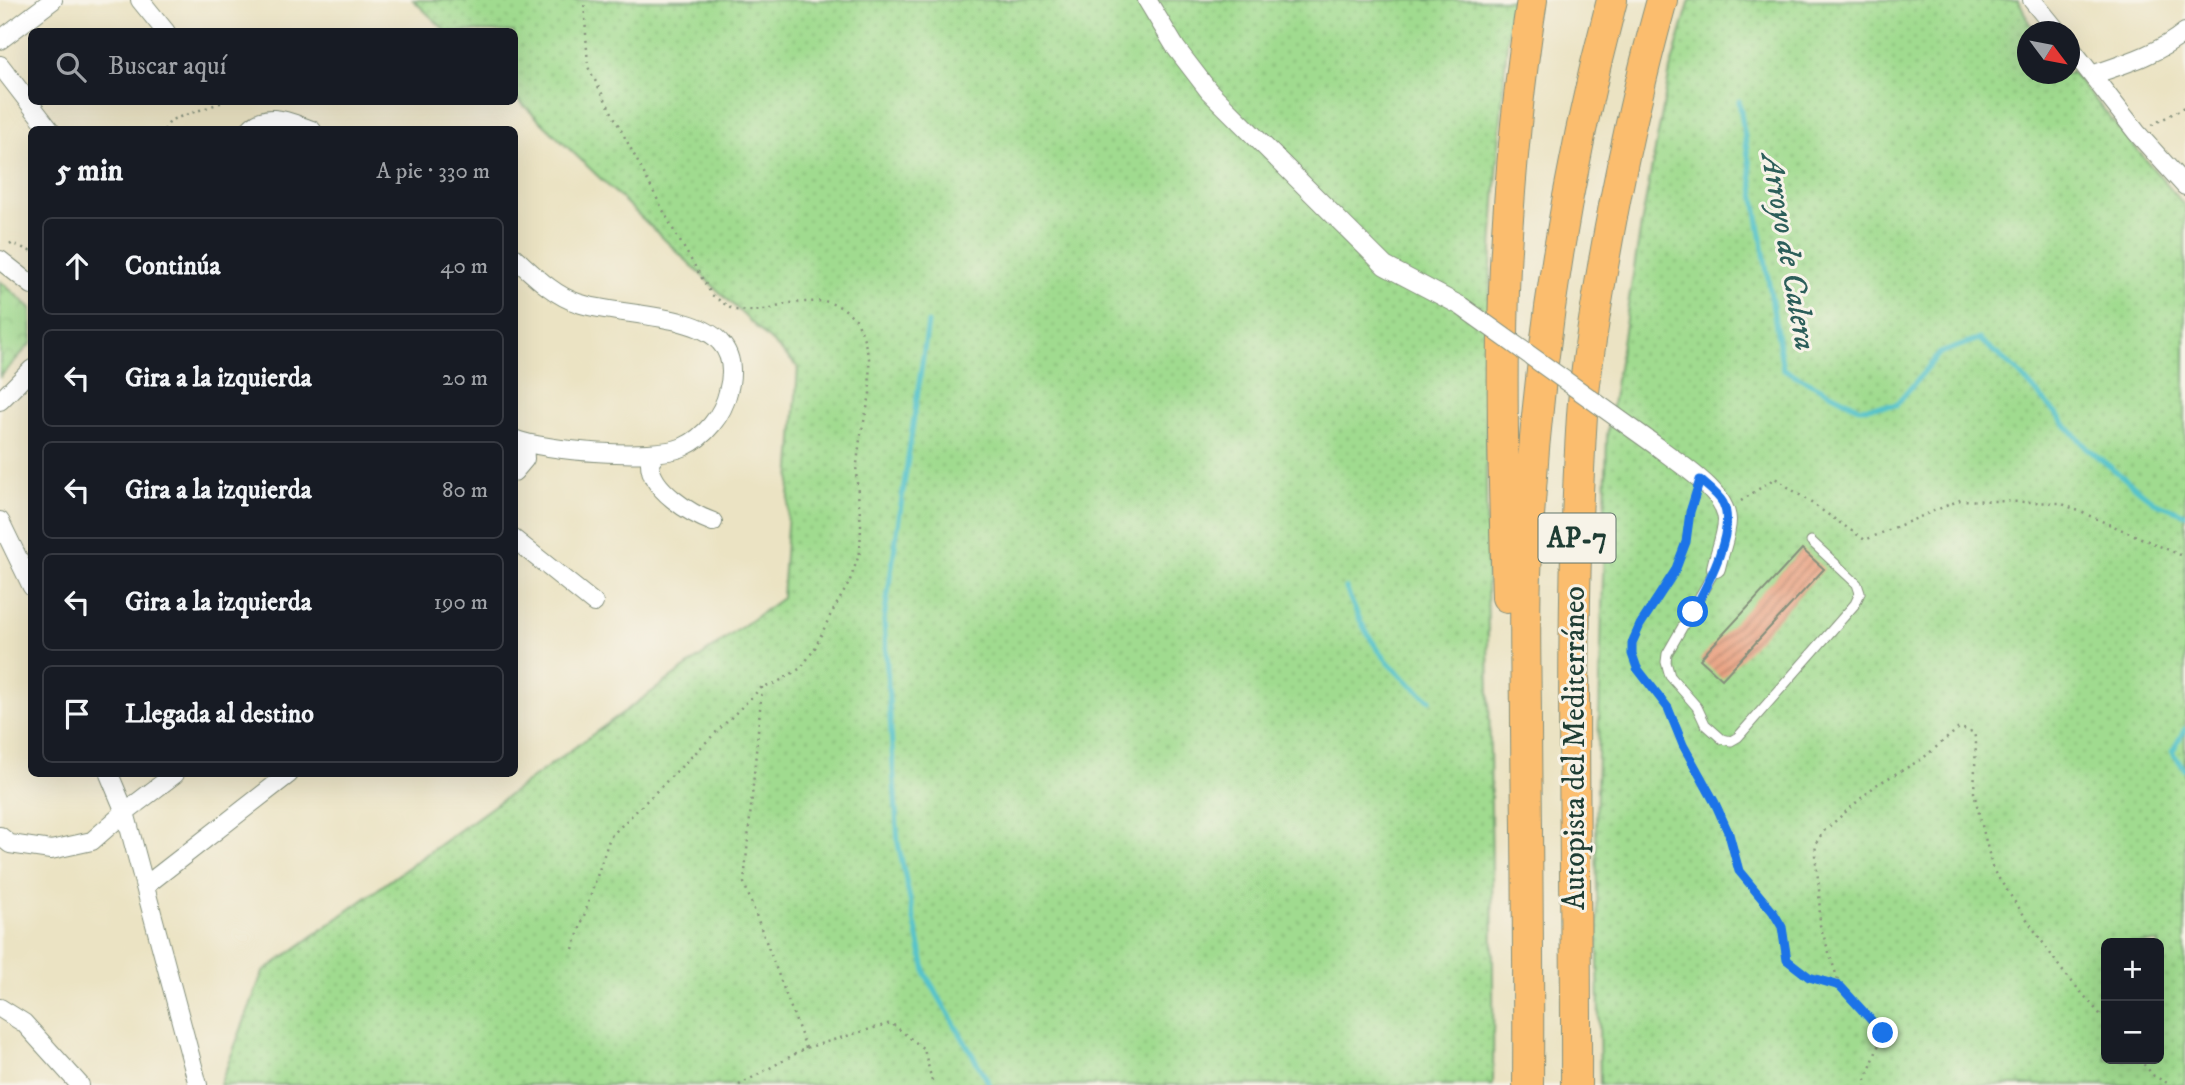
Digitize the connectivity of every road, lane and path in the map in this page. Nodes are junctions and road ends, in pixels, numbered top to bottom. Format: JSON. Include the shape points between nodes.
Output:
{"nodes":[{"id":1,"x":53,"y":0,"type":"edge"},
{"id":2,"x":140,"y":0,"type":"edge"},
{"id":3,"x":584,"y":0,"type":"edge"},
{"id":4,"x":1147,"y":0,"type":"edge"},
{"id":5,"x":1532,"y":0,"type":"edge"},
{"id":6,"x":1612,"y":0,"type":"edge"},
{"id":7,"x":1662,"y":0,"type":"edge"},
{"id":8,"x":2032,"y":0,"type":"edge"},
{"id":9,"x":2048,"y":21,"type":"edge"},
{"id":10,"x":163,"y":28,"type":"edge"},
{"id":11,"x":2185,"y":32,"type":"edge"},
{"id":12,"x":0,"y":40,"type":"edge"},
{"id":13,"x":2080,"y":60,"type":"edge"},
{"id":14,"x":0,"y":65,"type":"edge"},
{"id":15,"x":2092,"y":75,"type":"junction"},
{"id":16,"x":28,"y":101,"type":"edge"},
{"id":17,"x":31,"y":105,"type":"edge"},
{"id":18,"x":214,"y":105,"type":"edge"},
{"id":19,"x":2185,"y":107,"type":"edge"},
{"id":20,"x":47,"y":126,"type":"edge"},
{"id":21,"x":167,"y":126,"type":"edge"},
{"id":22,"x":252,"y":126,"type":"edge"},
{"id":23,"x":299,"y":126,"type":"edge"},
{"id":24,"x":2137,"y":133,"type":"junction"},
{"id":25,"x":2185,"y":186,"type":"edge"},
{"id":26,"x":0,"y":260,"type":"edge"},
{"id":27,"x":518,"y":261,"type":"edge"},
{"id":28,"x":28,"y":282,"type":"edge"},
{"id":29,"x":28,"y":373,"type":"edge"},
{"id":30,"x":0,"y":401,"type":"edge"},
{"id":31,"x":519,"y":441,"type":"edge"},
{"id":32,"x":611,"y":452,"type":"junction"},
{"id":33,"x":657,"y":453,"type":"junction"},
{"id":34,"x":518,"y":467,"type":"edge"},
{"id":35,"x":1700,"y":480,"type":"junction"},
{"id":36,"x":659,"y":484,"type":"junction"},
{"id":37,"x":1726,"y":512,"type":"junction"},
{"id":38,"x":0,"y":521,"type":"edge"},
{"id":39,"x":713,"y":522,"type":"dead end"},
{"id":40,"x":518,"y":541,"type":"edge"},
{"id":41,"x":1811,"y":541,"type":"dead end"},
{"id":42,"x":2185,"y":557,"type":"edge"},
{"id":43,"x":1716,"y":568,"type":"joint"},
{"id":44,"x":28,"y":577,"type":"edge"},
{"id":45,"x":594,"y":603,"type":"dead end"},
{"id":46,"x":762,"y":687,"type":"junction"},
{"id":47,"x":110,"y":777,"type":"edge"},
{"id":48,"x":172,"y":777,"type":"edge"},
{"id":49,"x":285,"y":777,"type":"edge"},
{"id":50,"x":125,"y":812,"type":"junction"},
{"id":51,"x":0,"y":836,"type":"edge"},
{"id":52,"x":145,"y":886,"type":"junction"},
{"id":53,"x":1527,"y":909,"type":"junction"},
{"id":54,"x":573,"y":949,"type":"dead end"},
{"id":55,"x":1840,"y":986,"type":"junction"},
{"id":56,"x":0,"y":1008,"type":"edge"},
{"id":57,"x":2101,"y":1015,"type":"edge"},
{"id":58,"x":806,"y":1048,"type":"junction"},
{"id":59,"x":2143,"y":1064,"type":"edge"},
{"id":60,"x":80,"y":1085,"type":"edge"},
{"id":61,"x":198,"y":1085,"type":"edge"},
{"id":62,"x":739,"y":1085,"type":"edge"},
{"id":63,"x":933,"y":1085,"type":"edge"},
{"id":64,"x":1528,"y":1085,"type":"edge"},
{"id":65,"x":1576,"y":1085,"type":"edge"},
{"id":66,"x":1864,"y":1085,"type":"edge"},
{"id":67,"x":2171,"y":1085,"type":"edge"}],
"edges":[{"from":1,"to":12,"type":"street"},
{"from":2,"to":10,"type":"street"},
{"from":3,"to":46,"type":"path","via":[[588,67],[712,295],[733,310],[754,312],[788,303],[825,301],[843,308],[857,320],[869,358],[870,394],[856,472],[860,552],[849,583],[801,668]]},
{"from":4,"to":35,"type":"street","bridge":true,"via":[[1209,91],[1385,266],[1461,306]]},
{"from":5,"to":53,"type":"highway","via":[[1518,93],[1505,266],[1503,367],[1513,846]]},
{"from":6,"to":53,"type":"highway","name":"Autopista del Mediterráneo","number":"AP-7","via":[[1562,223],[1539,388],[1526,577]]},
{"from":7,"to":65,"type":"highway","name":"Autopista del Mediterráneo","number":"AP-7","via":[[1613,203],[1582,413],[1573,763]]},
{"from":8,"to":9,"type":"street"},
{"from":11,"to":15,"type":"street","via":[[2172,43]]},
{"from":13,"to":15,"type":"street"},
{"from":14,"to":16,"type":"street"},
{"from":15,"to":24,"type":"street"},
{"from":17,"to":20,"type":"street"},
{"from":18,"to":21,"type":"path","via":[[171,120]]},
{"from":19,"to":24,"type":"path"},
{"from":22,"to":23,"type":"street","via":[[271,117]]},
{"from":24,"to":25,"type":"street"},
{"from":26,"to":28,"type":"street"},
{"from":27,"to":33,"type":"street","via":[[544,285],[577,303],[687,323],[721,342],[732,374],[718,416],[683,447]]},
{"from":29,"to":30,"type":"street"},
{"from":31,"to":32,"type":"street","via":[[556,449]]},
{"from":31,"to":34,"type":"street","via":[[525,459]]},
{"from":32,"to":33,"type":"street"},
{"from":32,"to":36,"type":"street"},
{"from":33,"to":36,"type":"street","via":[[650,470]]},
{"from":35,"to":37,"type":"street"},
{"from":35,"to":55,"type":"path","via":[[1675,571],[1640,625],[1632,654],[1637,668],[1668,708],[1715,803],[1739,871],[1782,927],[1787,960],[1809,977]]},
{"from":36,"to":39,"type":"street","via":[[686,510]]},
{"from":37,"to":42,"type":"path","via":[[1775,478],[1865,540],[1960,500],[2060,503]]},
{"from":37,"to":43,"type":"street"},
{"from":38,"to":44,"type":"street"},
{"from":40,"to":45,"type":"street"},
{"from":41,"to":43,"type":"lane","via":[[1857,584],[1860,593],[1731,741],[1705,724],[1697,707],[1670,676],[1666,662]]},
{"from":46,"to":54,"type":"path","via":[[610,837]]},
{"from":46,"to":58,"type":"path","via":[[744,883]]},
{"from":47,"to":50,"type":"street"},
{"from":48,"to":50,"type":"street"},
{"from":49,"to":52,"type":"street"},
{"from":50,"to":51,"type":"street","via":[[92,841],[51,849],[10,844]]},
{"from":50,"to":52,"type":"street"},
{"from":52,"to":61,"type":"street"},
{"from":53,"to":64,"type":"highway","name":"Autopista del Mediterráneo","number":"AP-7"},
{"from":55,"to":57,"type":"path","via":[[1820,925],[1816,843],[1876,785],[1922,759],[1959,728],[1974,733],[1973,793],[1993,870],[2061,969]]},
{"from":55,"to":66,"type":"path","via":[[1883,1033]]},
{"from":56,"to":60,"type":"street","via":[[24,1023]]},
{"from":58,"to":62,"type":"path"},
{"from":58,"to":63,"type":"path","via":[[891,1023],[924,1049]]},
{"from":59,"to":67,"type":"path"}]}
